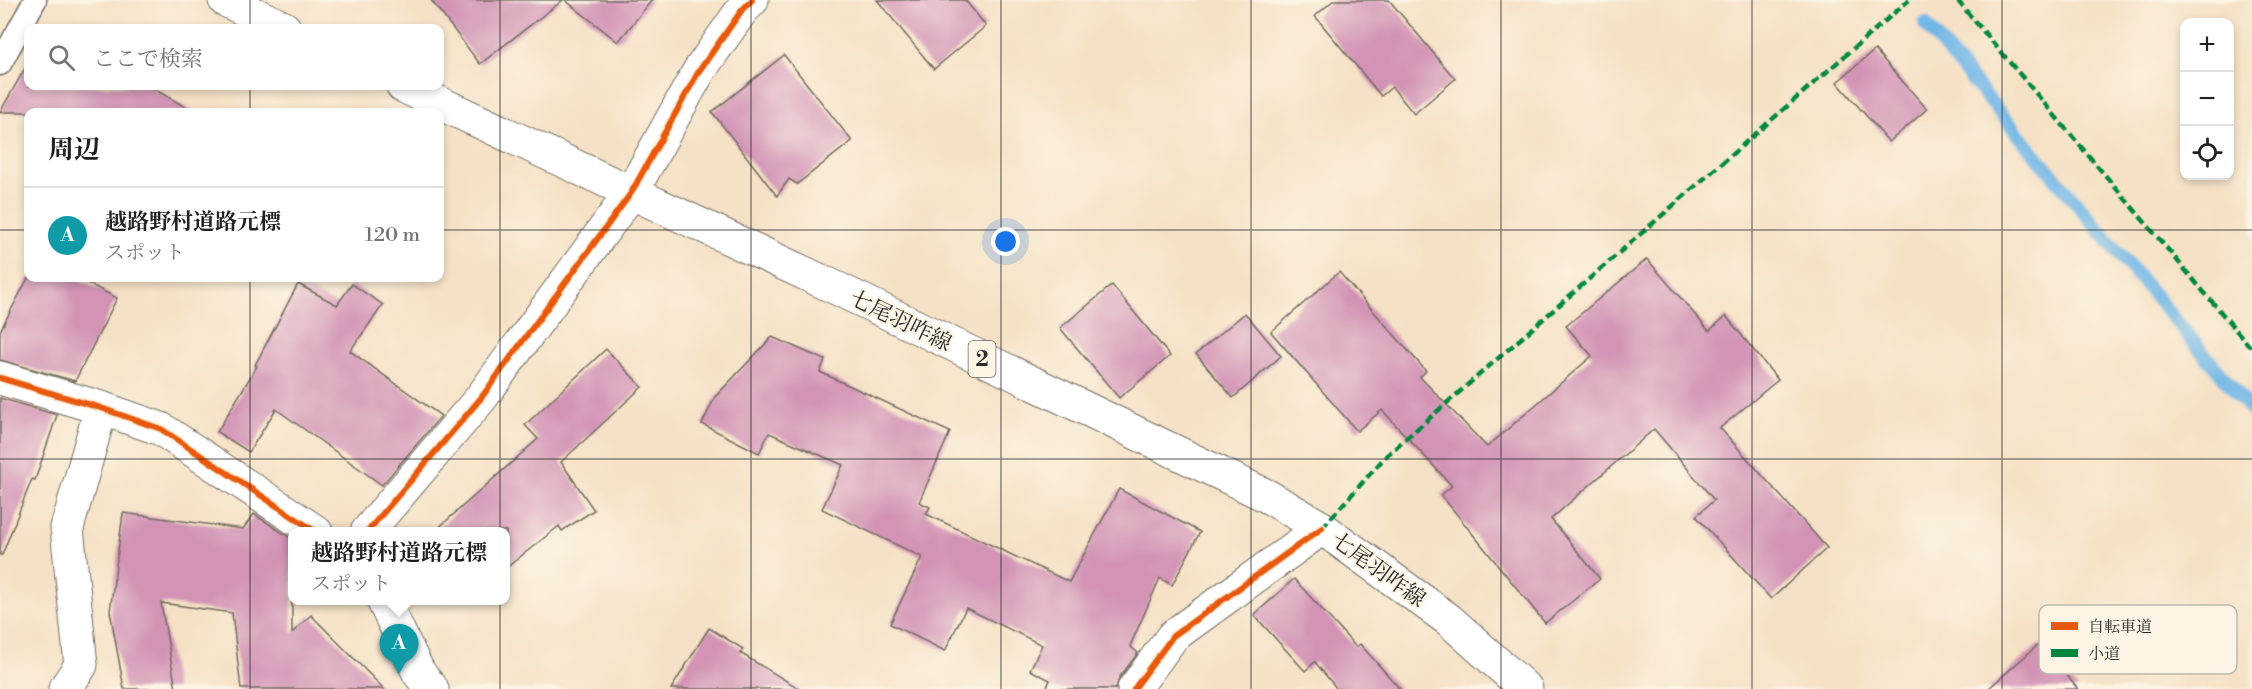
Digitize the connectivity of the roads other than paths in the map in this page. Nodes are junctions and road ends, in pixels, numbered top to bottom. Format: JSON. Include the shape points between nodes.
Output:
{"nodes":[{"id":1,"x":35,"y":0,"type":"edge"},
{"id":2,"x":225,"y":0,"type":"edge"},
{"id":3,"x":752,"y":0,"type":"edge"},
{"id":4,"x":276,"y":24,"type":"edge"},
{"id":5,"x":0,"y":64,"type":"edge"},
{"id":6,"x":412,"y":90,"type":"edge"},
{"id":7,"x":631,"y":193,"type":"junction"},
{"id":8,"x":0,"y":378,"type":"edge"},
{"id":9,"x":101,"y":408,"type":"junction"},
{"id":10,"x":310,"y":527,"type":"edge"},
{"id":11,"x":370,"y":527,"type":"edge"},
{"id":12,"x":1322,"y":528,"type":"junction"},
{"id":13,"x":385,"y":605,"type":"edge"},
{"id":14,"x":65,"y":689,"type":"edge"},
{"id":15,"x":432,"y":689,"type":"edge"},
{"id":16,"x":1134,"y":689,"type":"edge"},
{"id":17,"x":1526,"y":689,"type":"edge"}],
"edges":[{"from":1,"to":5,"type":"lane"},
{"from":2,"to":4,"type":"street"},
{"from":3,"to":7,"type":"street","via":[[699,71]]},
{"from":6,"to":7,"type":"street","name":"七尾羽咋線","number":"2"},
{"from":7,"to":11,"type":"street","via":[[481,398]]},
{"from":7,"to":12,"type":"street","name":"七尾羽咋線","number":"2","via":[[1246,485]]},
{"from":8,"to":9,"type":"street"},
{"from":9,"to":10,"type":"street","via":[[161,429]]},
{"from":9,"to":14,"type":"street","via":[[67,528],[81,665]]},
{"from":12,"to":16,"type":"street","via":[[1173,636]]},
{"from":12,"to":17,"type":"street","name":"七尾羽咋線","number":"2","via":[[1449,620]]},
{"from":13,"to":15,"type":"street","via":[[419,673]]}]}
